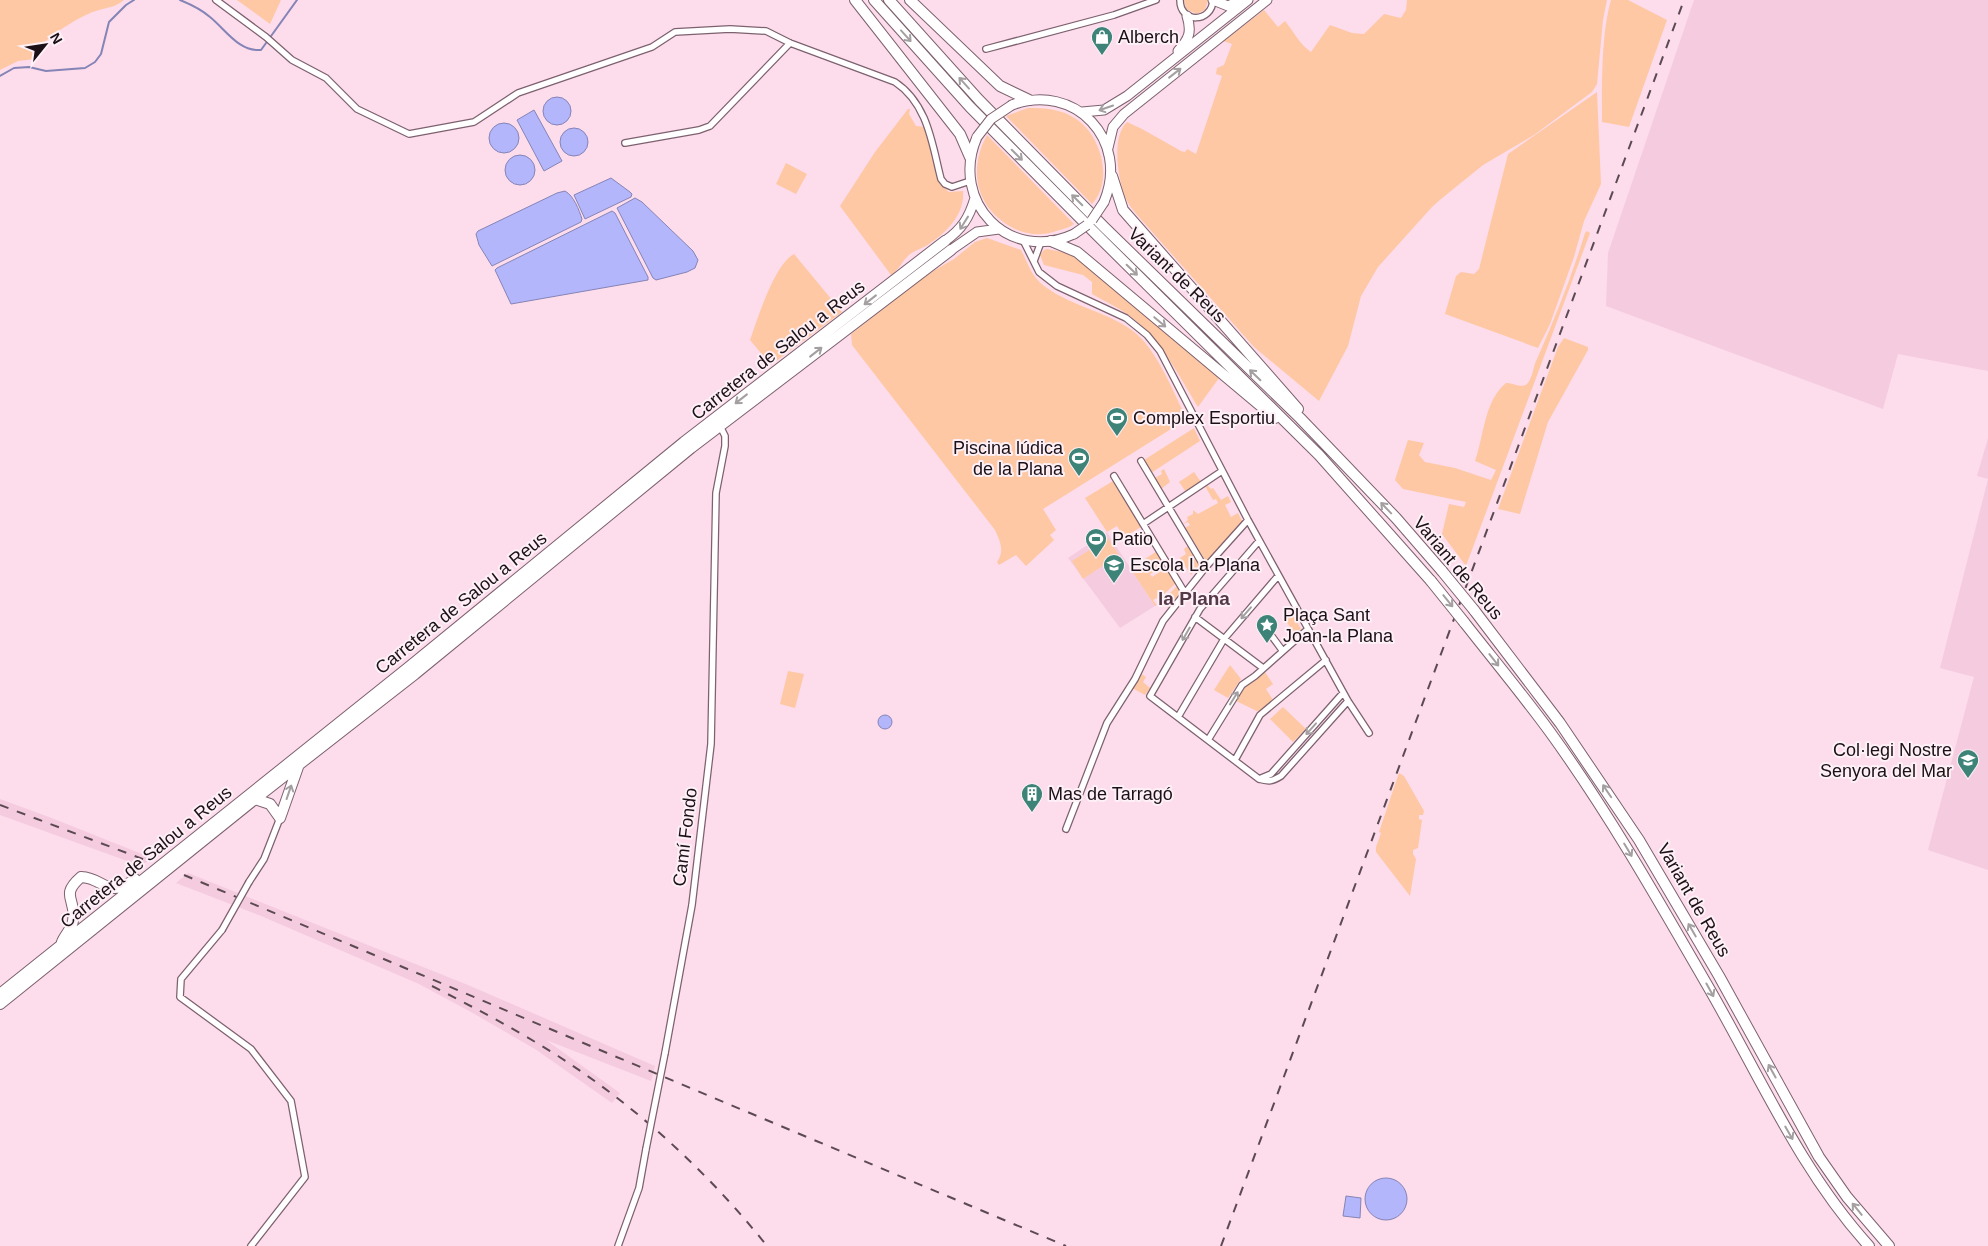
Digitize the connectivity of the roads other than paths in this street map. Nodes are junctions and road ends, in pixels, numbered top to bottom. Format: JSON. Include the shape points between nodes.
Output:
{"nodes":[{"id":1,"x":216,"y":0,"type":"edge"},
{"id":2,"x":855,"y":0,"type":"edge"},
{"id":3,"x":874,"y":0,"type":"edge"},
{"id":4,"x":889,"y":0,"type":"edge"},
{"id":5,"x":910,"y":0,"type":"edge"},
{"id":6,"x":1156,"y":0,"type":"edge"},
{"id":7,"x":1180,"y":0,"type":"edge"},
{"id":8,"x":1213,"y":0,"type":"edge"},
{"id":9,"x":1241,"y":0,"type":"edge"},
{"id":10,"x":1248,"y":0,"type":"edge"},
{"id":11,"x":1267,"y":0,"type":"edge"},
{"id":12,"x":1188,"y":16,"type":"junction"},
{"id":13,"x":790,"y":43,"type":"junction"},
{"id":14,"x":986,"y":49,"type":"dead end"},
{"id":15,"x":1160,"y":71,"type":"junction"},
{"id":16,"x":1029,"y":100,"type":"junction"},
{"id":17,"x":1082,"y":112,"type":"junction"},
{"id":18,"x":625,"y":143,"type":"dead end"},
{"id":19,"x":1108,"y":148,"type":"junction"},
{"id":20,"x":970,"y":157,"type":"junction"},
{"id":21,"x":1112,"y":176,"type":"junction"},
{"id":22,"x":970,"y":181,"type":"junction"},
{"id":23,"x":975,"y":198,"type":"junction"},
{"id":24,"x":1000,"y":229,"type":"junction"},
{"id":25,"x":1023,"y":240,"type":"junction"},
{"id":26,"x":1046,"y":242,"type":"junction"},
{"id":27,"x":948,"y":245,"type":"junction"},
{"id":28,"x":1034,"y":261,"type":"junction"},
{"id":29,"x":720,"y":426,"type":"junction"},
{"id":30,"x":1327,"y":447,"type":"junction"},
{"id":31,"x":1319,"y":455,"type":"junction"},
{"id":32,"x":1141,"y":461,"type":"dead end"},
{"id":33,"x":1222,"y":471,"type":"junction"},
{"id":34,"x":1114,"y":476,"type":"dead end"},
{"id":35,"x":1168,"y":507,"type":"junction"},
{"id":36,"x":1248,"y":520,"type":"junction"},
{"id":37,"x":1143,"y":524,"type":"junction"},
{"id":38,"x":1260,"y":541,"type":"junction"},
{"id":39,"x":1205,"y":568,"type":"junction"},
{"id":40,"x":1278,"y":576,"type":"junction"},
{"id":41,"x":1185,"y":593,"type":"junction"},
{"id":42,"x":1195,"y":617,"type":"junction"},
{"id":43,"x":1308,"y":629,"type":"junction"},
{"id":44,"x":1268,"y":631,"type":"dead end"},
{"id":45,"x":1224,"y":639,"type":"junction"},
{"id":46,"x":1282,"y":650,"type":"junction"},
{"id":47,"x":1326,"y":660,"type":"junction"},
{"id":48,"x":1263,"y":668,"type":"junction"},
{"id":49,"x":1344,"y":693,"type":"junction"},
{"id":50,"x":1348,"y":701,"type":"junction"},
{"id":51,"x":1178,"y":717,"type":"junction"},
{"id":52,"x":1369,"y":734,"type":"dead end"},
{"id":53,"x":1208,"y":740,"type":"junction"},
{"id":54,"x":1235,"y":760,"type":"junction"},
{"id":55,"x":298,"y":766,"type":"junction"},
{"id":56,"x":1272,"y":778,"type":"junction"},
{"id":57,"x":255,"y":799,"type":"junction"},
{"id":58,"x":238,"y":804,"type":"junction"},
{"id":59,"x":280,"y":818,"type":"junction"},
{"id":60,"x":1066,"y":829,"type":"dead end"},
{"id":61,"x":60,"y":946,"type":"junction"},
{"id":62,"x":2,"y":999,"type":"edge"},
{"id":63,"x":1838,"y":1209,"type":"junction"},
{"id":64,"x":1869,"y":1224,"type":"junction"},
{"id":65,"x":251,"y":1246,"type":"edge"},
{"id":66,"x":618,"y":1246,"type":"edge"},
{"id":67,"x":1865,"y":1246,"type":"edge"},
{"id":68,"x":1869,"y":1246,"type":"edge"},
{"id":69,"x":1889,"y":1246,"type":"edge"},
{"id":70,"x":1895,"y":1246,"type":"edge"}],
"edges":[{"from":1,"to":13,"type":"street","via":[[292,60],[326,78],[357,109],[409,134],[474,122],[518,93],[652,47],[675,32],[730,29],[766,32]]},
{"from":2,"to":20,"type":"highway","via":[[960,134]]},
{"from":3,"to":31,"type":"highway","name":"Variant de Reus","one_way":true,"via":[[970,107]]},
{"from":30,"to":4,"type":"highway","name":"Variant de Reus","one_way":true,"via":[[986,107]]},
{"from":5,"to":16,"type":"highway","via":[[1000,86]]},
{"from":6,"to":14,"type":"street","via":[[1114,15]]},
{"from":7,"to":12,"type":"street","via":[[1183,12]]},
{"from":8,"to":9,"type":"main road","via":[[1228,6]]},
{"from":8,"to":12,"type":"street","via":[[1205,16]]},
{"from":10,"to":15,"type":"main road"},
{"from":19,"to":11,"type":"main road","one_way":true,"via":[[1113,127],[1137,103]]},
{"from":12,"to":15,"type":"main road","via":[[1189,37]]},
{"from":13,"to":18,"type":"street","via":[[710,126]]},
{"from":13,"to":22,"type":"street","via":[[904,88],[927,123],[941,179],[952,187]]},
{"from":15,"to":17,"type":"main road","one_way":true,"via":[[1104,110]]},
{"from":16,"to":17,"type":"main road","via":[[1054,101]]},
{"from":16,"to":20,"type":"main road","bridge":true,"via":[[1012,105],[991,119],[977,137]]},
{"from":17,"to":19,"type":"main road","via":[[1097,128]]},
{"from":19,"to":21,"type":"main road"},
{"from":20,"to":22,"type":"main road"},
{"from":21,"to":26,"type":"main road","bridge":true,"via":[[1104,202],[1092,220],[1074,234]]},
{"from":21,"to":30,"type":"highway","via":[[1123,210],[1322,434]]},
{"from":22,"to":23,"type":"main road"},
{"from":23,"to":24,"type":"main road","via":[[986,216]]},
{"from":23,"to":27,"type":"main road","one_way":true,"via":[[966,221]]},
{"from":24,"to":25,"type":"main road"},
{"from":24,"to":27,"type":"main road","via":[[977,232]]},
{"from":25,"to":26,"type":"main road"},
{"from":25,"to":28,"type":"street"},
{"from":26,"to":28,"type":"street"},
{"from":26,"to":31,"type":"highway","one_way":true,"via":[[1077,252],[1282,424],[1310,452]]},
{"from":29,"to":27,"type":"highway","one_way":true},
{"from":27,"to":58,"type":"highway","name":"Carretera de Salou a Reus","one_way":true,"via":[[684,442]]},
{"from":28,"to":33,"type":"street","via":[[1039,272],[1057,286],[1126,318],[1147,335],[1160,351]]},
{"from":29,"to":55,"type":"highway"},
{"from":29,"to":66,"type":"street","name":"Camí Fondo","bridge":true,"via":[[725,446],[716,493],[711,744],[692,905],[639,1188]]},
{"from":64,"to":30,"type":"highway","name":"Variant de Reus","one_way":true,"bridge":true,"via":[[1819,1157],[1640,840],[1560,723],[1442,571]]},
{"from":31,"to":63,"type":"highway","name":"Variant de Reus","one_way":true,"bridge":true,"via":[[1432,581],[1550,733],[1626,846],[1804,1160]]},
{"from":32,"to":35,"type":"street"},
{"from":33,"to":35,"type":"street"},
{"from":33,"to":36,"type":"street"},
{"from":34,"to":37,"type":"street"},
{"from":35,"to":37,"type":"street"},
{"from":35,"to":39,"type":"street"},
{"from":36,"to":38,"type":"street"},
{"from":36,"to":39,"type":"street"},
{"from":37,"to":41,"type":"street"},
{"from":38,"to":40,"type":"street"},
{"from":38,"to":42,"type":"street"},
{"from":39,"to":41,"type":"street"},
{"from":40,"to":43,"type":"street"},
{"from":40,"to":45,"type":"street","one_way":true},
{"from":41,"to":60,"type":"street","via":[[1162,621],[1135,679],[1107,723]]},
{"from":42,"to":45,"type":"street"},
{"from":42,"to":51,"type":"street","one_way":true,"via":[[1150,696]]},
{"from":43,"to":46,"type":"street"},
{"from":43,"to":47,"type":"street"},
{"from":44,"to":46,"type":"street"},
{"from":45,"to":48,"type":"street"},
{"from":45,"to":51,"type":"street"},
{"from":46,"to":48,"type":"street"},
{"from":47,"to":49,"type":"street"},
{"from":47,"to":54,"type":"street","via":[[1260,715]]},
{"from":53,"to":48,"type":"street","one_way":true,"via":[[1242,685]]},
{"from":49,"to":50,"type":"street"},
{"from":49,"to":56,"type":"street","one_way":true},
{"from":50,"to":52,"type":"street"},
{"from":50,"to":56,"type":"street","via":[[1281,776]]},
{"from":51,"to":53,"type":"street"},
{"from":53,"to":54,"type":"street"},
{"from":54,"to":56,"type":"street","via":[[1260,778]]},
{"from":55,"to":57,"type":"highway"},
{"from":59,"to":55,"type":"highway","one_way":true},
{"from":57,"to":59,"type":"highway","via":[[270,804]]},
{"from":57,"to":62,"type":"highway"},
{"from":58,"to":61,"type":"highway","name":"Carretera de Salou a Reus"},
{"from":58,"to":61,"type":"highway","via":[[227,806],[129,884],[116,889],[103,886],[92,878],[81,877],[69,893],[74,922]]},
{"from":59,"to":65,"type":"street","bridge":true,"via":[[264,860],[222,930],[181,979],[180,997],[251,1049],[291,1101],[306,1177]]},
{"from":61,"to":62,"type":"highway","name":"Carretera de Salou a Reus"},
{"from":63,"to":67,"type":"highway"},
{"from":63,"to":68,"type":"highway","name":"Variant de Reus"},
{"from":64,"to":69,"type":"highway","name":"Variant de Reus"},
{"from":64,"to":70,"type":"highway"}]}
